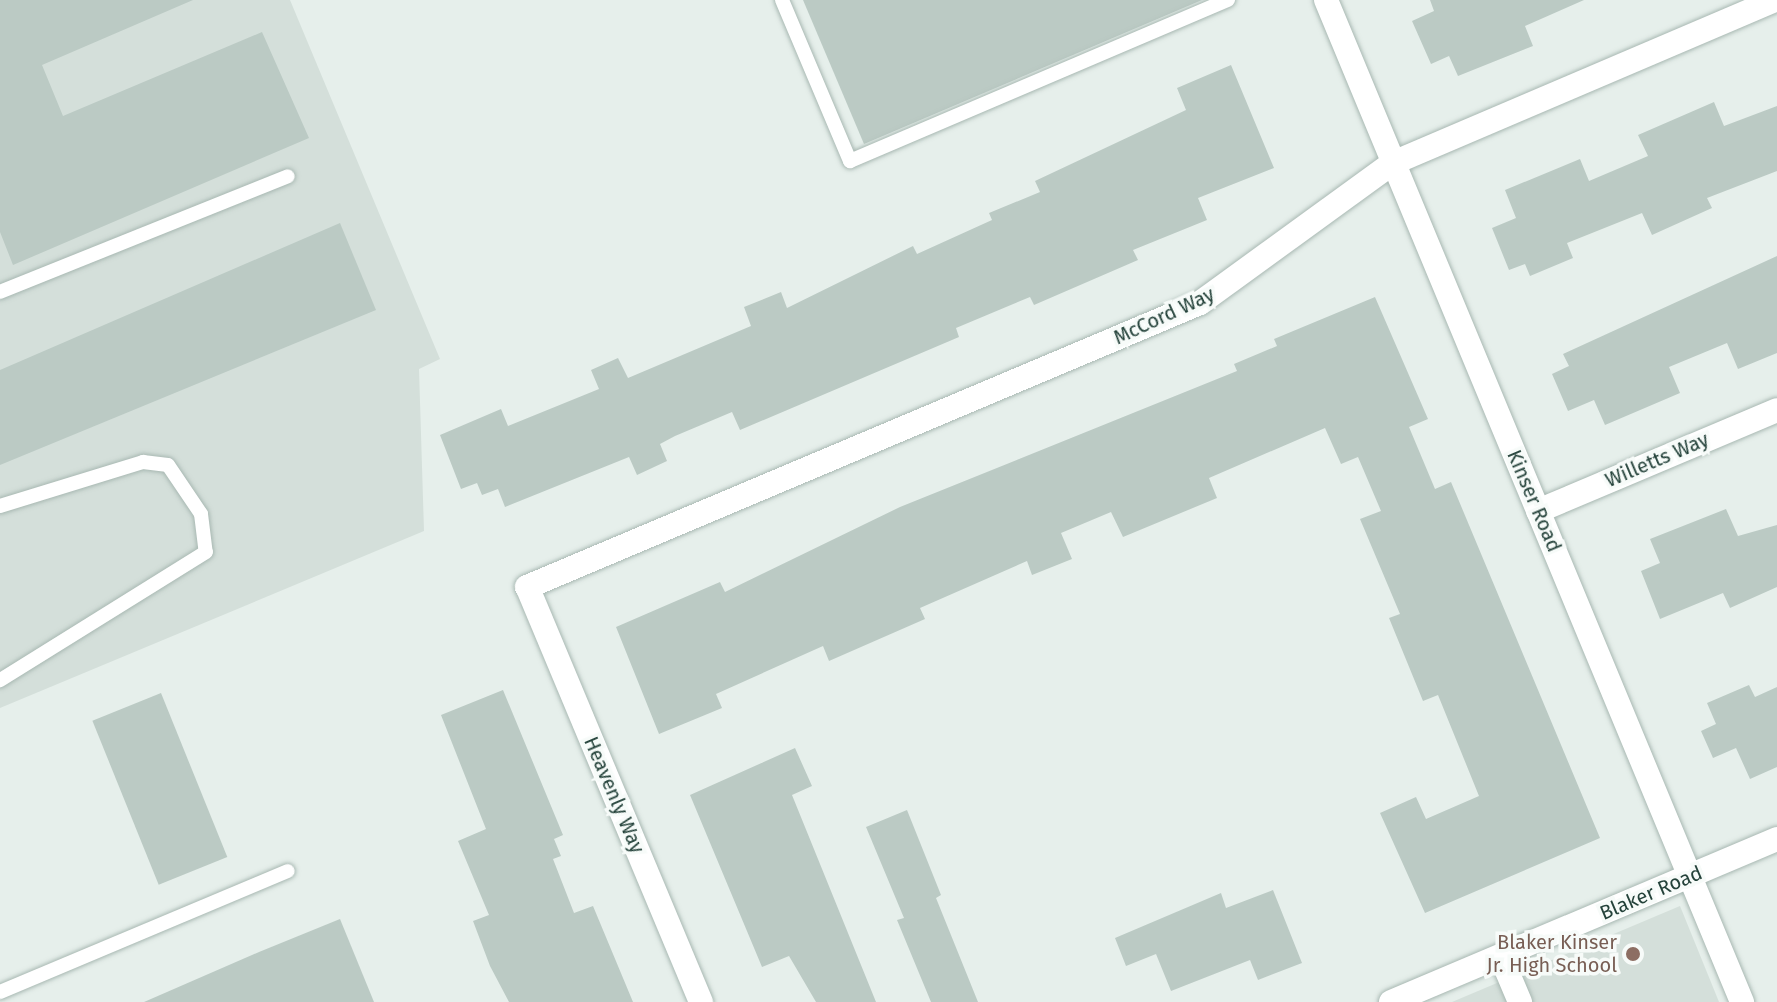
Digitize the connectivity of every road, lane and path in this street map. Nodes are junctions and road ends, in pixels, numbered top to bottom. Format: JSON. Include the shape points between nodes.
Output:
{"nodes":[{"id":1,"x":782,"y":0,"type":"edge"},
{"id":2,"x":1228,"y":0,"type":"edge"},
{"id":3,"x":1326,"y":0,"type":"edge"},
{"id":4,"x":1776,"y":0,"type":"edge"},
{"id":5,"x":1393,"y":163,"type":"junction"},
{"id":6,"x":288,"y":176,"type":"dead end"},
{"id":7,"x":0,"y":292,"type":"edge"},
{"id":8,"x":1777,"y":410,"type":"edge"},
{"id":9,"x":0,"y":506,"type":"edge"},
{"id":10,"x":1538,"y":511,"type":"junction"},
{"id":11,"x":527,"y":587,"type":"joint"},
{"id":12,"x":0,"y":680,"type":"edge"},
{"id":13,"x":1777,"y":839,"type":"edge"},
{"id":14,"x":288,"y":871,"type":"dead end"},
{"id":15,"x":1690,"y":876,"type":"junction"},
{"id":16,"x":1501,"y":957,"type":"junction"},
{"id":17,"x":0,"y":992,"type":"edge"},
{"id":18,"x":701,"y":1002,"type":"edge"},
{"id":19,"x":1391,"y":1002,"type":"edge"},
{"id":20,"x":1520,"y":1002,"type":"edge"},
{"id":21,"x":1742,"y":1002,"type":"edge"}],
"edges":[{"from":1,"to":2,"type":"lane","via":[[850,161]]},
{"from":3,"to":5,"type":"street","name":"Kinser Road"},
{"from":4,"to":5,"type":"street","name":"McCord Way"},
{"from":5,"to":10,"type":"street","name":"Kinser Road"},
{"from":5,"to":11,"type":"street","name":"McCord Way","via":[[1200,303]]},
{"from":6,"to":7,"type":"lane"},
{"from":8,"to":10,"type":"street","name":"Willetts Way"},
{"from":9,"to":12,"type":"lane","via":[[143,462],[168,465],[201,514],[206,552]]},
{"from":10,"to":15,"type":"street","name":"Kinser Road"},
{"from":11,"to":18,"type":"street","name":"Heavenly Way"},
{"from":13,"to":15,"type":"street","name":"Blaker Road"},
{"from":14,"to":17,"type":"lane"},
{"from":15,"to":16,"type":"street","name":"Blaker Road"},
{"from":15,"to":21,"type":"street","name":"Kinser Road"},
{"from":16,"to":19,"type":"street","name":"Blaker Road"},
{"from":16,"to":20,"type":"street"}]}
